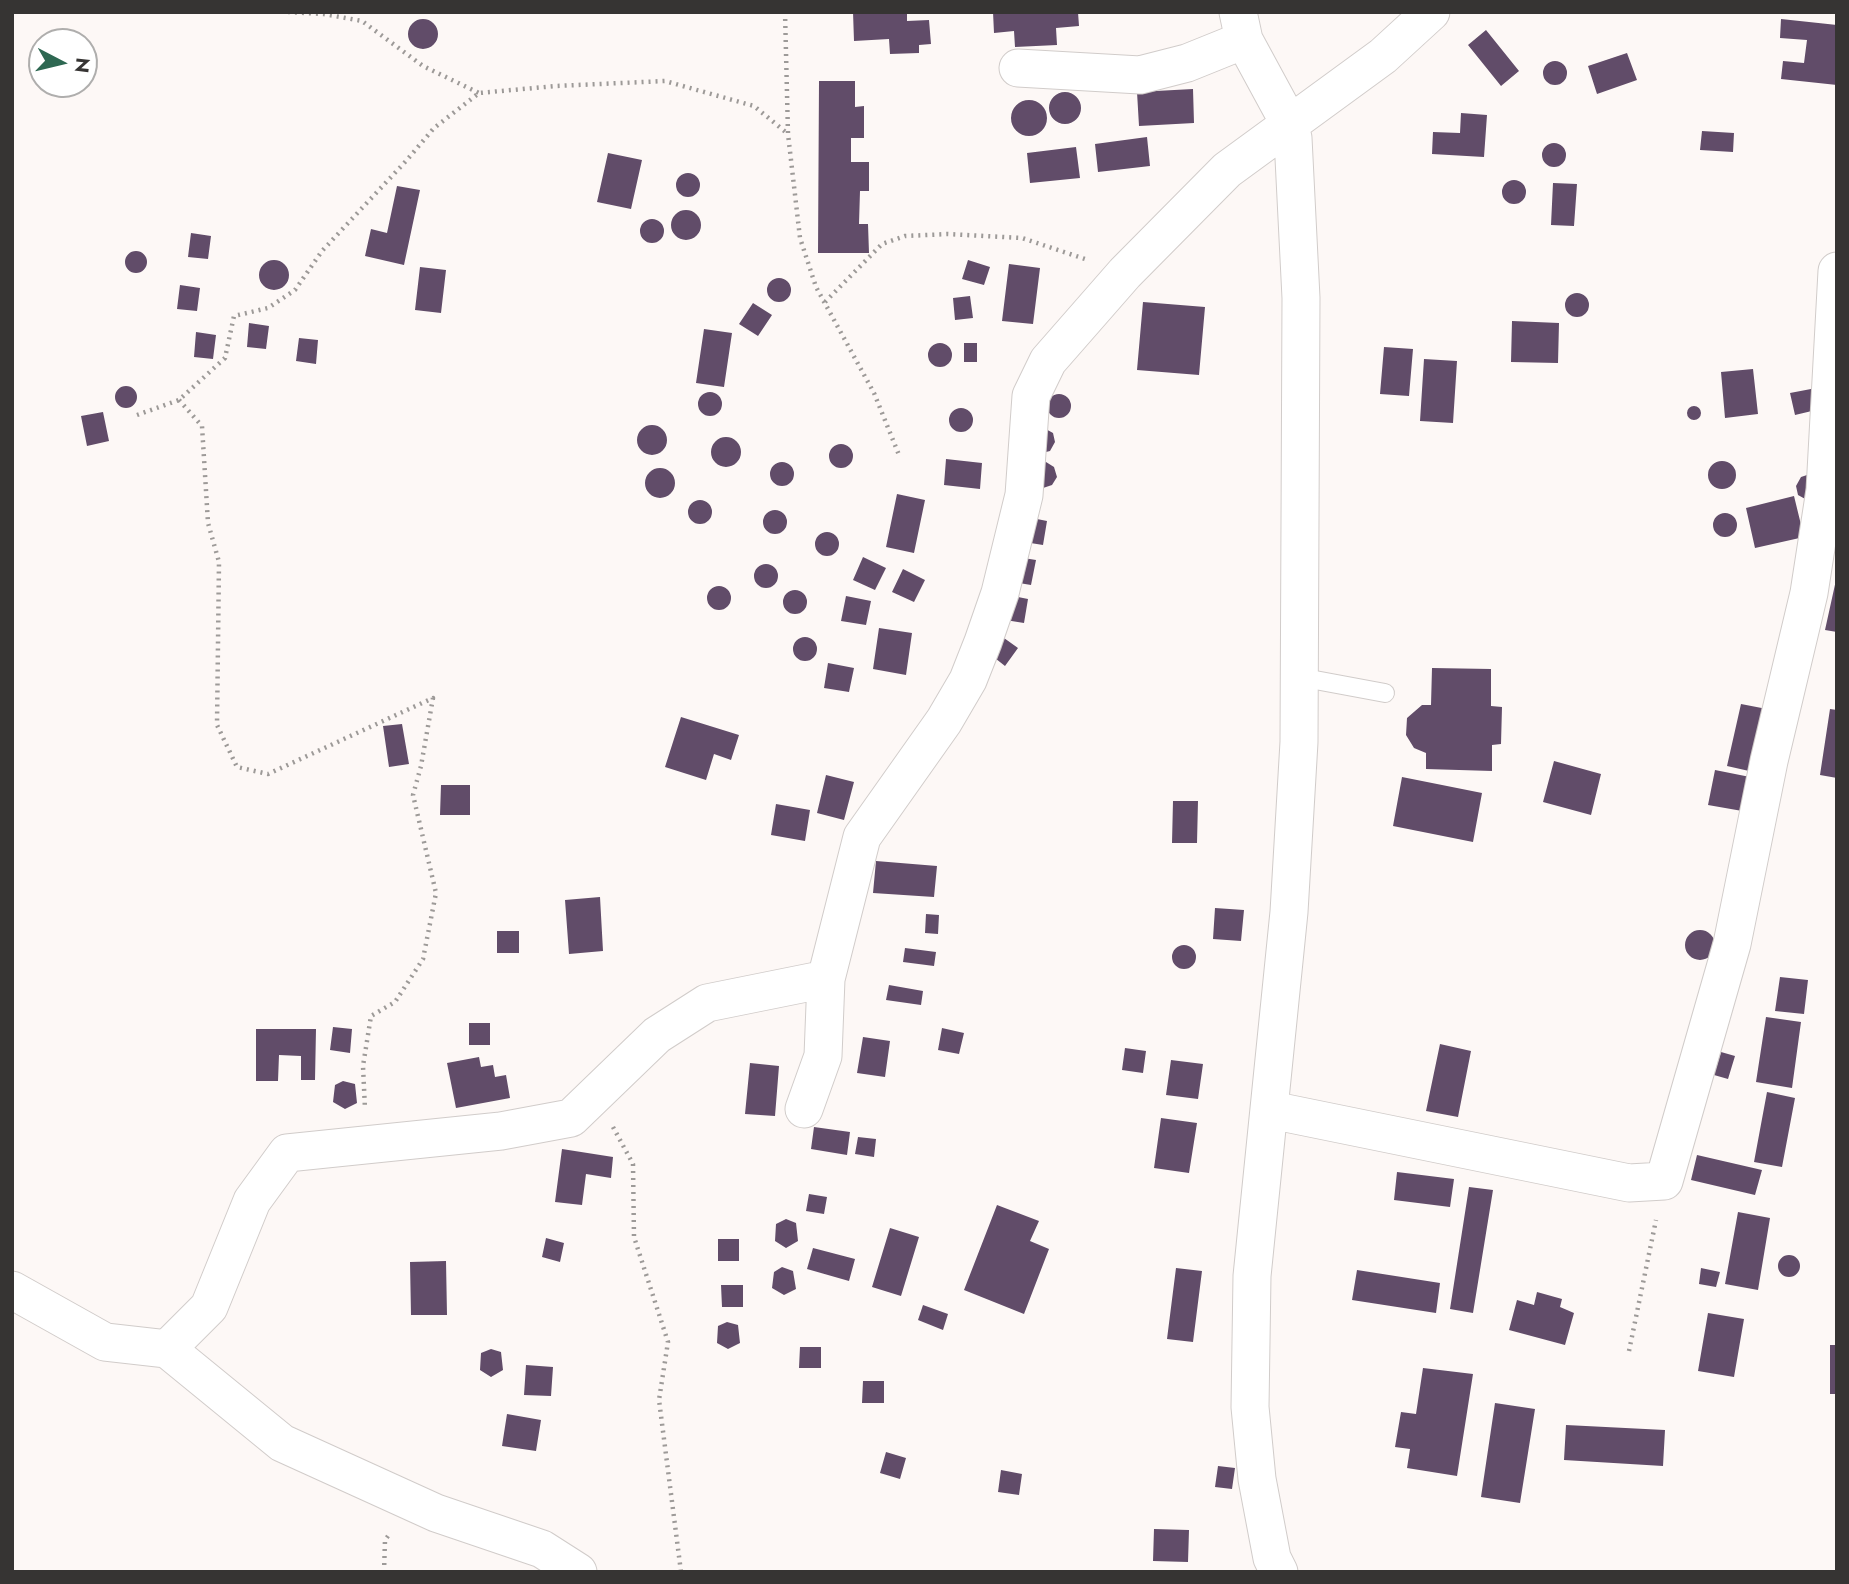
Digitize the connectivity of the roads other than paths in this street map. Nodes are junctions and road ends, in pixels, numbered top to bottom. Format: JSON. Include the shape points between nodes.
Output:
{"nodes":[{"id":1,"x":1431,"y":12,"type":"edge"},
{"id":2,"x":1241,"y":26,"type":"edge"},
{"id":3,"x":1018,"y":68,"type":"dead end"},
{"id":4,"x":1289,"y":123,"type":"junction"},
{"id":5,"x":1837,"y":271,"type":"edge"},
{"id":6,"x":1299,"y":677,"type":"junction"},
{"id":7,"x":1385,"y":693,"type":"dead end"},
{"id":8,"x":826,"y":979,"type":"junction"},
{"id":9,"x":804,"y":1109,"type":"dead end"},
{"id":10,"x":1271,"y":1110,"type":"junction"},
{"id":11,"x":12,"y":1290,"type":"edge"},
{"id":12,"x":167,"y":1349,"type":"junction"},
{"id":13,"x":578,"y":1572,"type":"edge"},
{"id":14,"x":1279,"y":1572,"type":"edge"}],
"edges":[{"from":1,"to":4,"type":"street","via":[[1383,56]]},
{"from":2,"to":3,"type":"street","via":[[1186,63],[1140,75]]},
{"from":2,"to":4,"type":"street"},
{"from":4,"to":6,"type":"street","via":[[1301,298]]},
{"from":4,"to":8,"type":"street","via":[[1227,170],[1125,273],[1048,361],[1031,396],[1024,495],[984,642],[944,721],[862,837]]},
{"from":5,"to":10,"type":"street","via":[[1825,490],[1809,593],[1732,944],[1664,1181],[1629,1183]]},
{"from":6,"to":7,"type":"lane"},
{"from":6,"to":10,"type":"street","via":[[1289,912]]},
{"from":8,"to":9,"type":"street","via":[[822,1056]]},
{"from":8,"to":12,"type":"street","via":[[707,1003],[657,1035],[571,1118],[501,1131],[287,1153],[252,1201],[209,1307]]},
{"from":10,"to":14,"type":"street","via":[[1252,1276],[1250,1407],[1257,1479],[1272,1558]]},
{"from":11,"to":12,"type":"street","via":[[104,1342]]},
{"from":12,"to":13,"type":"street","via":[[282,1443],[436,1513],[542,1549]]}]}
